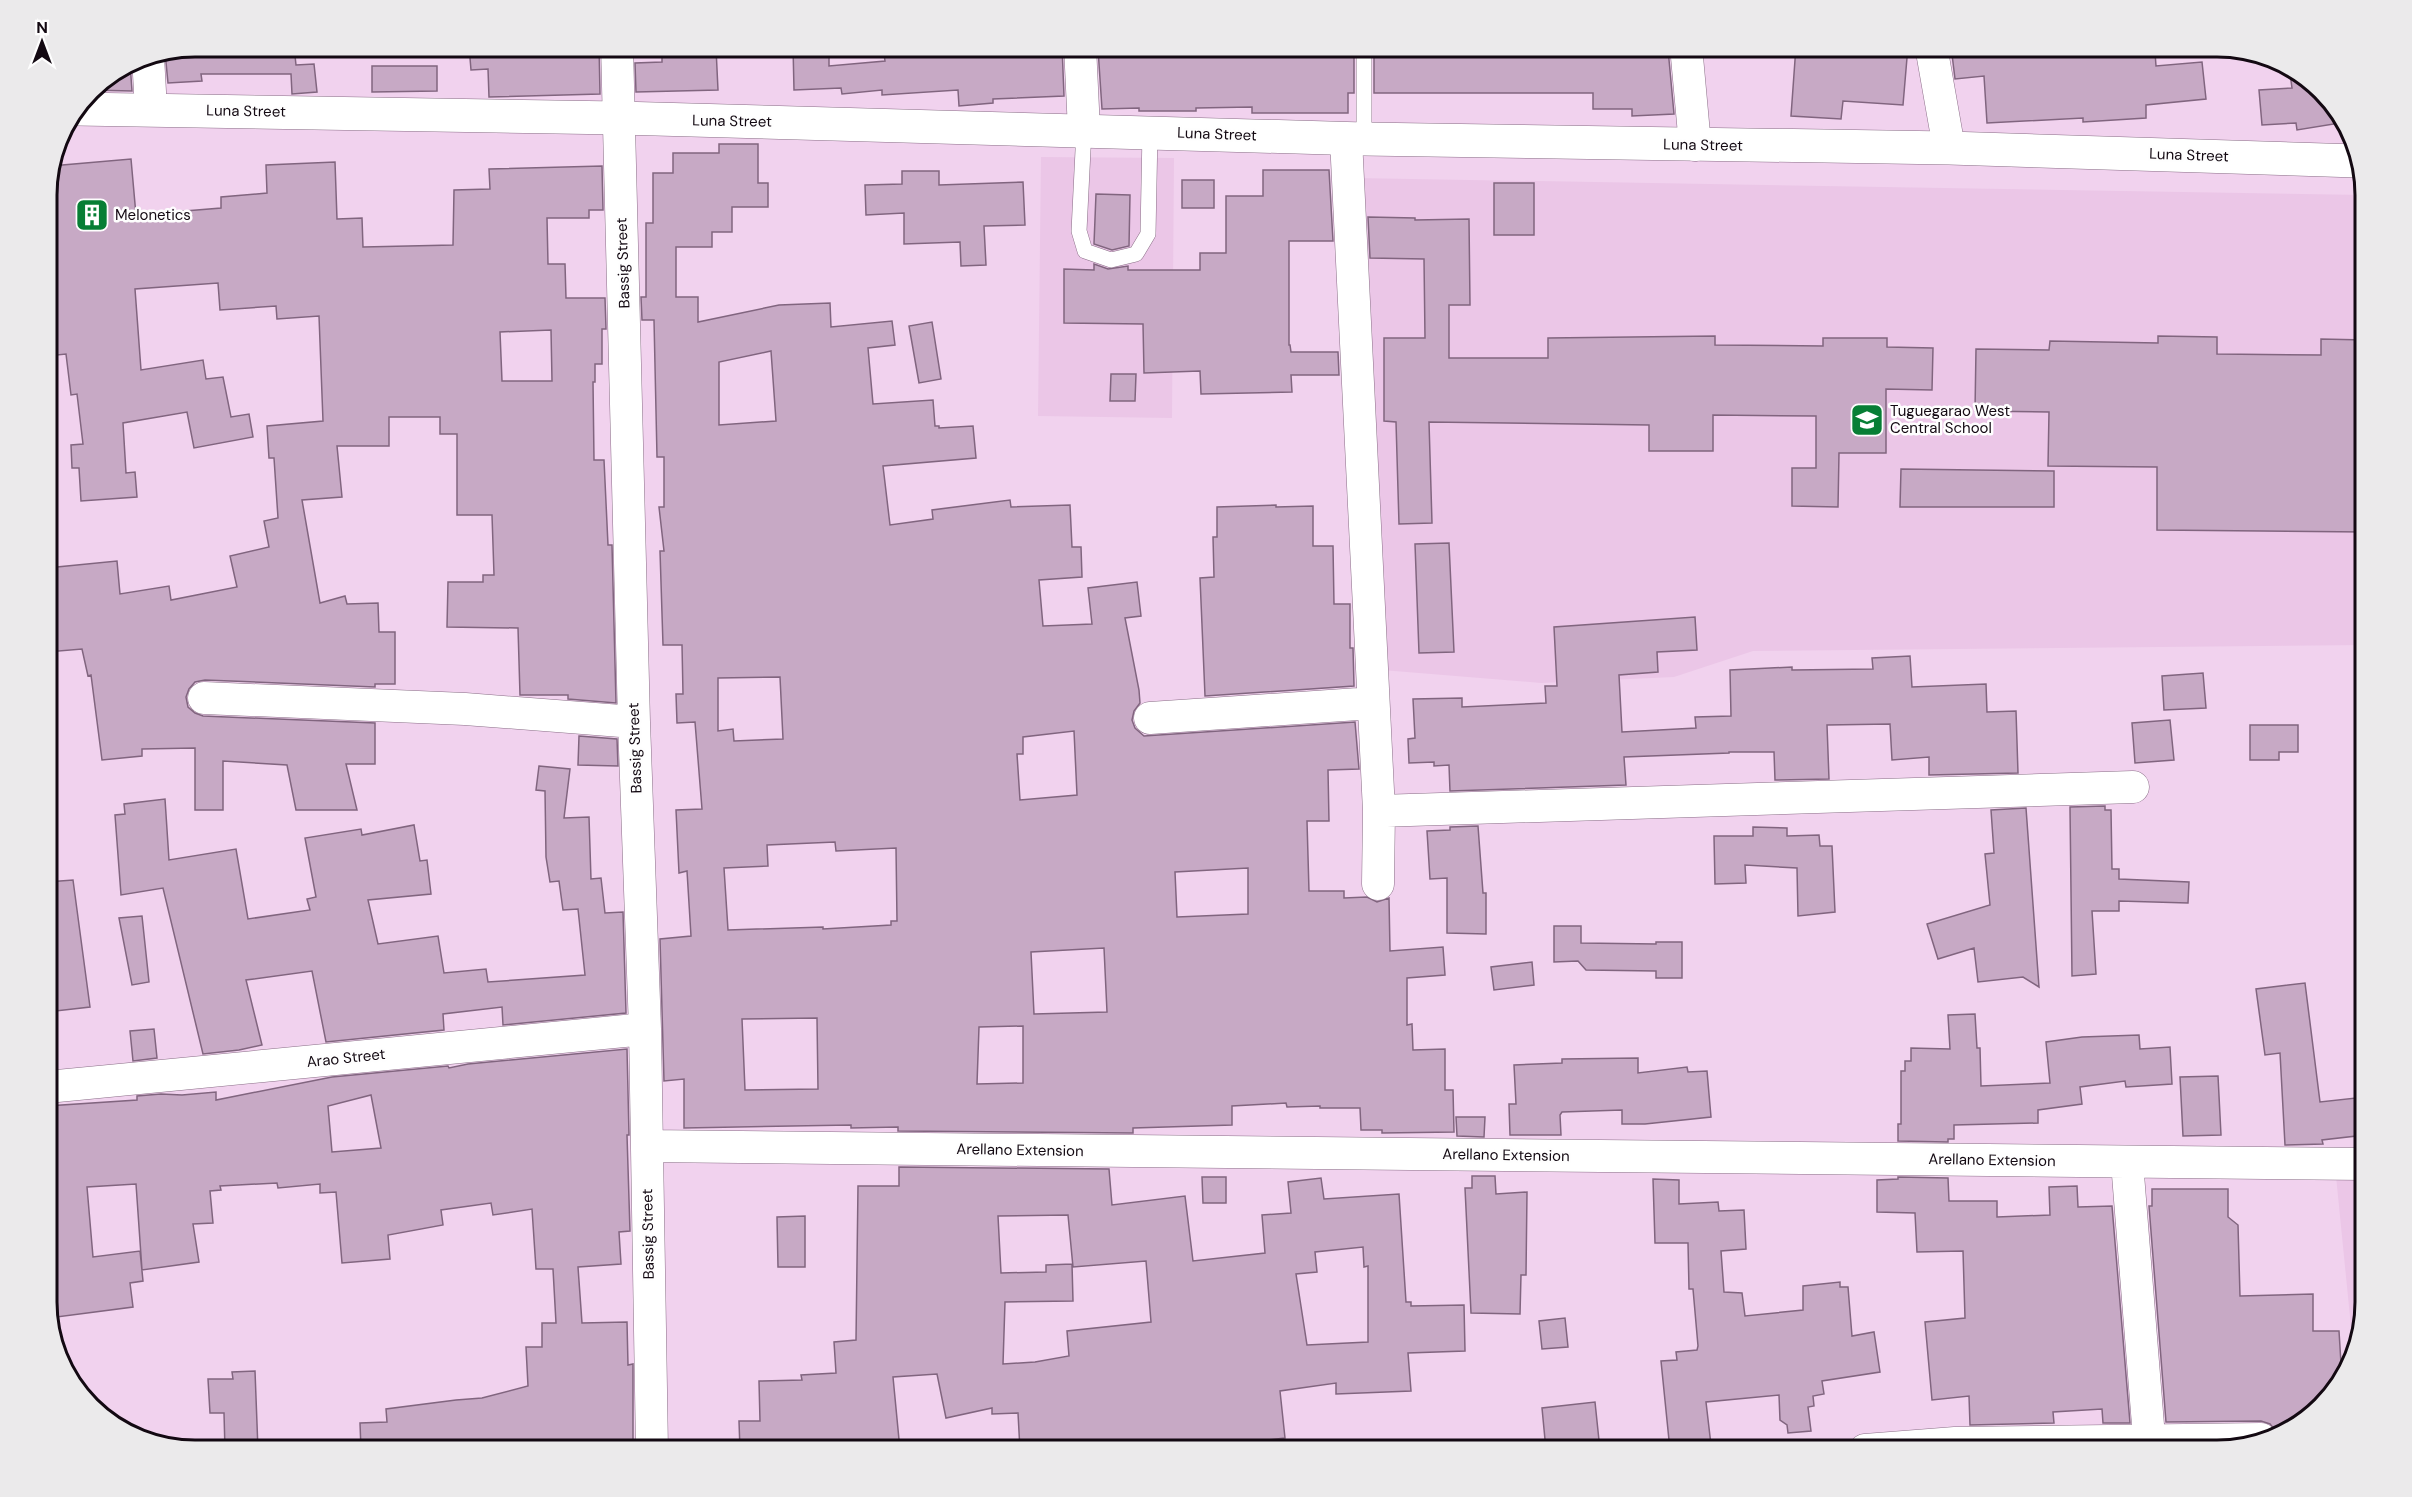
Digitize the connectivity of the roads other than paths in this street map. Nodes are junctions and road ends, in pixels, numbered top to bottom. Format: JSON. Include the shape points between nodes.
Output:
{"nodes":[{"id":1,"x":617,"y":57,"type":"edge"},
{"id":2,"x":1081,"y":57,"type":"edge"},
{"id":3,"x":1363,"y":57,"type":"edge"},
{"id":4,"x":1687,"y":57,"type":"edge"},
{"id":5,"x":1933,"y":57,"type":"edge"},
{"id":6,"x":149,"y":65,"type":"edge"},
{"id":7,"x":87,"y":109,"type":"edge"},
{"id":8,"x":151,"y":110,"type":"junction"},
{"id":9,"x":619,"y":118,"type":"junction"},
{"id":10,"x":1084,"y":130,"type":"junction"},
{"id":11,"x":1150,"y":132,"type":"junction"},
{"id":12,"x":1355,"y":139,"type":"junction"},
{"id":13,"x":1695,"y":144,"type":"junction"},
{"id":14,"x":1949,"y":148,"type":"junction"},
{"id":15,"x":2350,"y":160,"type":"edge"},
{"id":16,"x":204,"y":698,"type":"dead end"},
{"id":17,"x":1373,"y":703,"type":"junction"},
{"id":18,"x":1150,"y":718,"type":"dead end"},
{"id":19,"x":634,"y":722,"type":"junction"},
{"id":20,"x":2133,"y":787,"type":"dead end"},
{"id":21,"x":1379,"y":810,"type":"junction"},
{"id":22,"x":1378,"y":884,"type":"dead end"},
{"id":23,"x":645,"y":1029,"type":"junction"},
{"id":24,"x":57,"y":1086,"type":"edge"},
{"id":25,"x":647,"y":1146,"type":"junction"},
{"id":26,"x":2127,"y":1162,"type":"junction"},
{"id":27,"x":2355,"y":1164,"type":"edge"},
{"id":28,"x":652,"y":1440,"type":"edge"},
{"id":29,"x":2150,"y":1440,"type":"edge"}],
"edges":[{"from":1,"to":9,"type":"street","name":"Bassig Street"},
{"from":2,"to":10,"type":"street"},
{"from":3,"to":12,"type":"lane"},
{"from":4,"to":13,"type":"street"},
{"from":5,"to":14,"type":"street"},
{"from":6,"to":8,"type":"street"},
{"from":7,"to":8,"type":"main road","name":"Luna Street"},
{"from":8,"to":9,"type":"main road","name":"Luna Street"},
{"from":9,"to":10,"type":"main road","name":"Luna Street"},
{"from":9,"to":19,"type":"street","name":"Bassig Street"},
{"from":10,"to":11,"type":"main road","name":"Luna Street"},
{"from":10,"to":11,"type":"lane","via":[[1079,231],[1085,251],[1111,260],[1136,254],[1148,234]]},
{"from":11,"to":12,"type":"main road","name":"Luna Street"},
{"from":12,"to":13,"type":"main road","name":"Luna Street"},
{"from":12,"to":17,"type":"street"},
{"from":13,"to":14,"type":"main road","name":"Luna Street"},
{"from":14,"to":15,"type":"main road","name":"Luna Street"},
{"from":16,"to":19,"type":"street","via":[[465,709]]},
{"from":17,"to":18,"type":"street"},
{"from":17,"to":21,"type":"street"},
{"from":19,"to":23,"type":"street","name":"Bassig Street"},
{"from":20,"to":21,"type":"street"},
{"from":21,"to":22,"type":"street"},
{"from":23,"to":24,"type":"street","name":"Arao Street"},
{"from":23,"to":25,"type":"street","name":"Bassig Street"},
{"from":25,"to":26,"type":"street","name":"Arellano Extension"},
{"from":25,"to":28,"type":"street","name":"Bassig Street"},
{"from":26,"to":27,"type":"street","name":"Arellano Extension"},
{"from":26,"to":29,"type":"street"}]}
